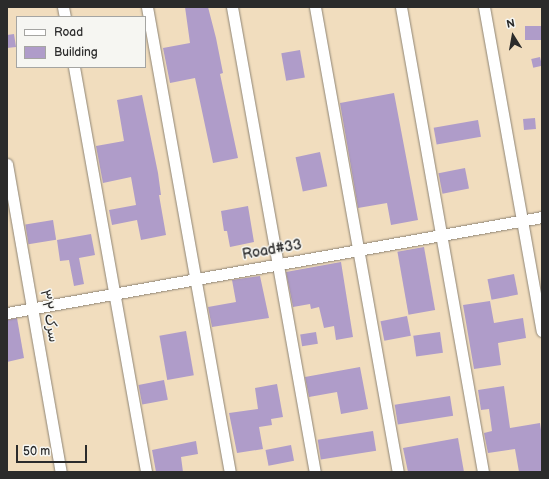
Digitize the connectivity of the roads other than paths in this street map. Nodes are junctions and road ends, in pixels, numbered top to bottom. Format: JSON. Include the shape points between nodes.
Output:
{"nodes":[{"id":1,"x":147,"y":7,"type":"edge"},
{"id":2,"x":232,"y":7,"type":"edge"},
{"id":3,"x":315,"y":7,"type":"edge"},
{"id":4,"x":401,"y":7,"type":"edge"},
{"id":5,"x":484,"y":7,"type":"edge"},
{"id":6,"x":74,"y":68,"type":"edge"},
{"id":7,"x":7,"y":164,"type":"edge"},
{"id":8,"x":542,"y":217,"type":"edge"},
{"id":9,"x":522,"y":220,"type":"junction"},
{"id":10,"x":441,"y":235,"type":"junction"},
{"id":11,"x":358,"y":250,"type":"junction"},
{"id":12,"x":278,"y":264,"type":"junction"},
{"id":13,"x":196,"y":279,"type":"junction"},
{"id":14,"x":114,"y":294,"type":"junction"},
{"id":15,"x":32,"y":308,"type":"junction"},
{"id":16,"x":7,"y":313,"type":"edge"},
{"id":17,"x":542,"y":331,"type":"edge"},
{"id":18,"x":61,"y":472,"type":"edge"},
{"id":19,"x":146,"y":472,"type":"edge"},
{"id":20,"x":230,"y":472,"type":"edge"},
{"id":21,"x":314,"y":472,"type":"edge"},
{"id":22,"x":398,"y":472,"type":"edge"},
{"id":23,"x":483,"y":472,"type":"edge"}],
"edges":[{"from":1,"to":13,"type":"street"},
{"from":2,"to":12,"type":"street"},
{"from":3,"to":11,"type":"street"},
{"from":4,"to":10,"type":"street"},
{"from":5,"to":9,"type":"street"},
{"from":6,"to":14,"type":"street"},
{"from":7,"to":15,"type":"street","name":"سرک ۳۲"},
{"from":8,"to":9,"type":"street","name":"Road#33"},
{"from":9,"to":10,"type":"street","name":"Road#33"},
{"from":9,"to":17,"type":"street"},
{"from":10,"to":11,"type":"street","name":"Road#33"},
{"from":10,"to":23,"type":"street"},
{"from":11,"to":12,"type":"street","name":"Road#33"},
{"from":11,"to":22,"type":"street"},
{"from":12,"to":13,"type":"street","name":"Road#33"},
{"from":12,"to":21,"type":"street"},
{"from":13,"to":14,"type":"street","name":"Road#33"},
{"from":13,"to":20,"type":"street"},
{"from":14,"to":15,"type":"street","name":"Road#33"},
{"from":14,"to":19,"type":"street"},
{"from":15,"to":16,"type":"street","name":"Road#33"},
{"from":15,"to":18,"type":"street","name":"سرک ۳۲"}]}
